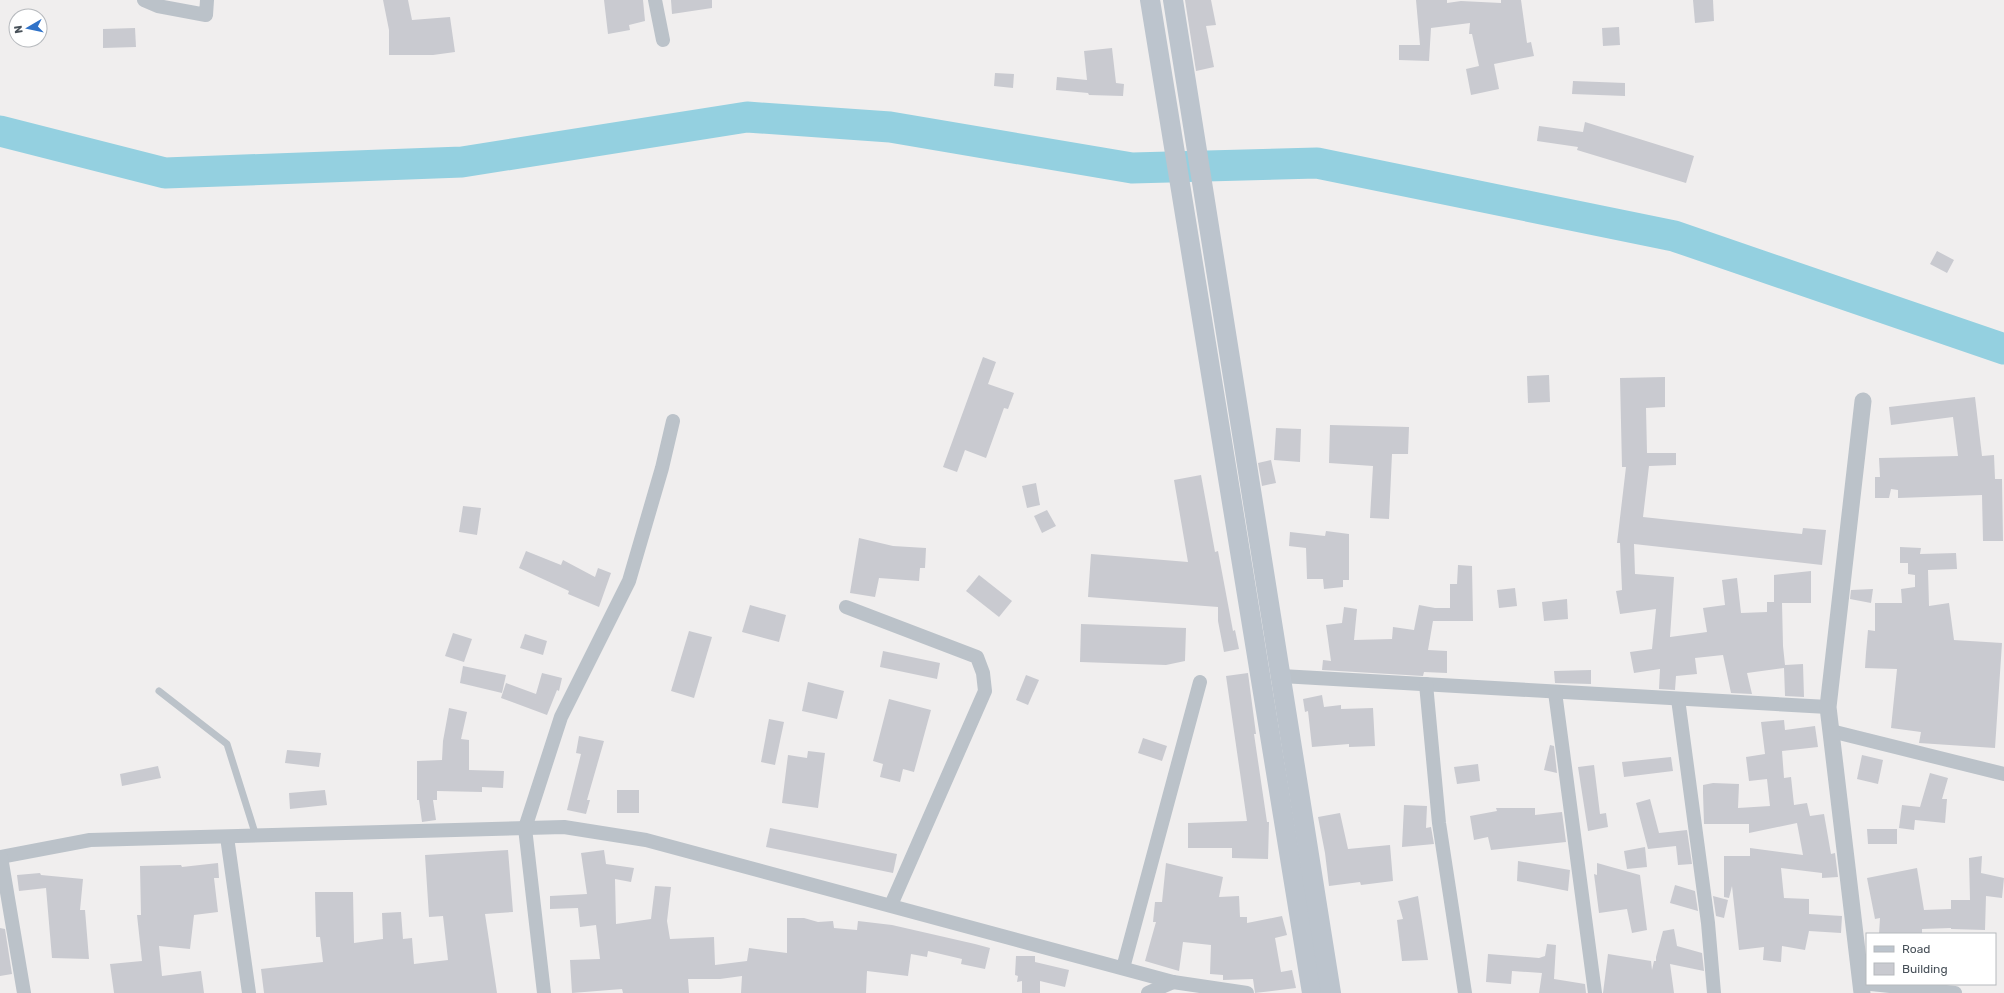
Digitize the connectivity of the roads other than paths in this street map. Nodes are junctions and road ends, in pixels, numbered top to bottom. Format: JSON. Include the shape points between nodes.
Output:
{"nodes":[{"id":1,"x":144,"y":0,"type":"edge"},
{"id":2,"x":207,"y":0,"type":"edge"},
{"id":3,"x":655,"y":0,"type":"edge"},
{"id":4,"x":1150,"y":0,"type":"edge"},
{"id":5,"x":1173,"y":0,"type":"edge"},
{"id":6,"x":663,"y":40,"type":"dead end"},
{"id":7,"x":1863,"y":402,"type":"dead end"},
{"id":8,"x":673,"y":421,"type":"dead end"},
{"id":9,"x":846,"y":607,"type":"dead end"},
{"id":10,"x":1281,"y":676,"type":"junction"},
{"id":11,"x":1200,"y":682,"type":"dead end"},
{"id":12,"x":1426,"y":684,"type":"junction"},
{"id":13,"x":159,"y":691,"type":"dead end"},
{"id":14,"x":1555,"y":692,"type":"junction"},
{"id":15,"x":1678,"y":699,"type":"junction"},
{"id":16,"x":1828,"y":707,"type":"junction"},
{"id":17,"x":1831,"y":731,"type":"junction"},
{"id":18,"x":2004,"y":774,"type":"edge"},
{"id":19,"x":525,"y":828,"type":"junction"},
{"id":20,"x":256,"y":836,"type":"junction"},
{"id":21,"x":227,"y":837,"type":"junction"},
{"id":22,"x":1,"y":857,"type":"edge"},
{"id":23,"x":891,"y":905,"type":"junction"},
{"id":24,"x":1123,"y":968,"type":"junction"},
{"id":25,"x":1179,"y":986,"type":"edge"},
{"id":26,"x":1865,"y":986,"type":"edge"},
{"id":27,"x":24,"y":993,"type":"edge"},
{"id":28,"x":249,"y":993,"type":"edge"},
{"id":29,"x":544,"y":993,"type":"edge"},
{"id":30,"x":1148,"y":993,"type":"edge"},
{"id":31,"x":1247,"y":993,"type":"edge"},
{"id":32,"x":1312,"y":993,"type":"edge"},
{"id":33,"x":1331,"y":993,"type":"edge"},
{"id":34,"x":1465,"y":993,"type":"edge"},
{"id":35,"x":1595,"y":993,"type":"edge"},
{"id":36,"x":1714,"y":993,"type":"edge"},
{"id":37,"x":1956,"y":993,"type":"edge"}],
"edges":[{"from":1,"to":2,"type":"street","via":[[158,6],[206,15]]},
{"from":3,"to":6,"type":"street"},
{"from":4,"to":32,"type":"main road"},
{"from":5,"to":10,"type":"main road"},
{"from":7,"to":16,"type":"street"},
{"from":8,"to":19,"type":"street","via":[[662,468],[628,581],[561,718]]},
{"from":9,"to":23,"type":"street","via":[[977,657],[986,692]]},
{"from":10,"to":12,"type":"street"},
{"from":10,"to":33,"type":"main road"},
{"from":11,"to":24,"type":"street"},
{"from":12,"to":14,"type":"street"},
{"from":12,"to":34,"type":"street","via":[[1439,823]]},
{"from":13,"to":20,"type":"lane","via":[[227,744]]},
{"from":14,"to":15,"type":"street"},
{"from":14,"to":35,"type":"street"},
{"from":15,"to":16,"type":"street"},
{"from":15,"to":36,"type":"street","via":[[1708,923]]},
{"from":16,"to":17,"type":"street"},
{"from":17,"to":18,"type":"street"},
{"from":17,"to":26,"type":"street"},
{"from":19,"to":20,"type":"street"},
{"from":19,"to":23,"type":"street","via":[[564,827],[646,840]]},
{"from":19,"to":29,"type":"street"},
{"from":20,"to":21,"type":"street"},
{"from":21,"to":22,"type":"street","via":[[90,840]]},
{"from":21,"to":28,"type":"street"},
{"from":22,"to":27,"type":"street"},
{"from":23,"to":24,"type":"street"},
{"from":24,"to":25,"type":"street"},
{"from":25,"to":30,"type":"street"},
{"from":25,"to":31,"type":"street"},
{"from":26,"to":37,"type":"street"}]}
